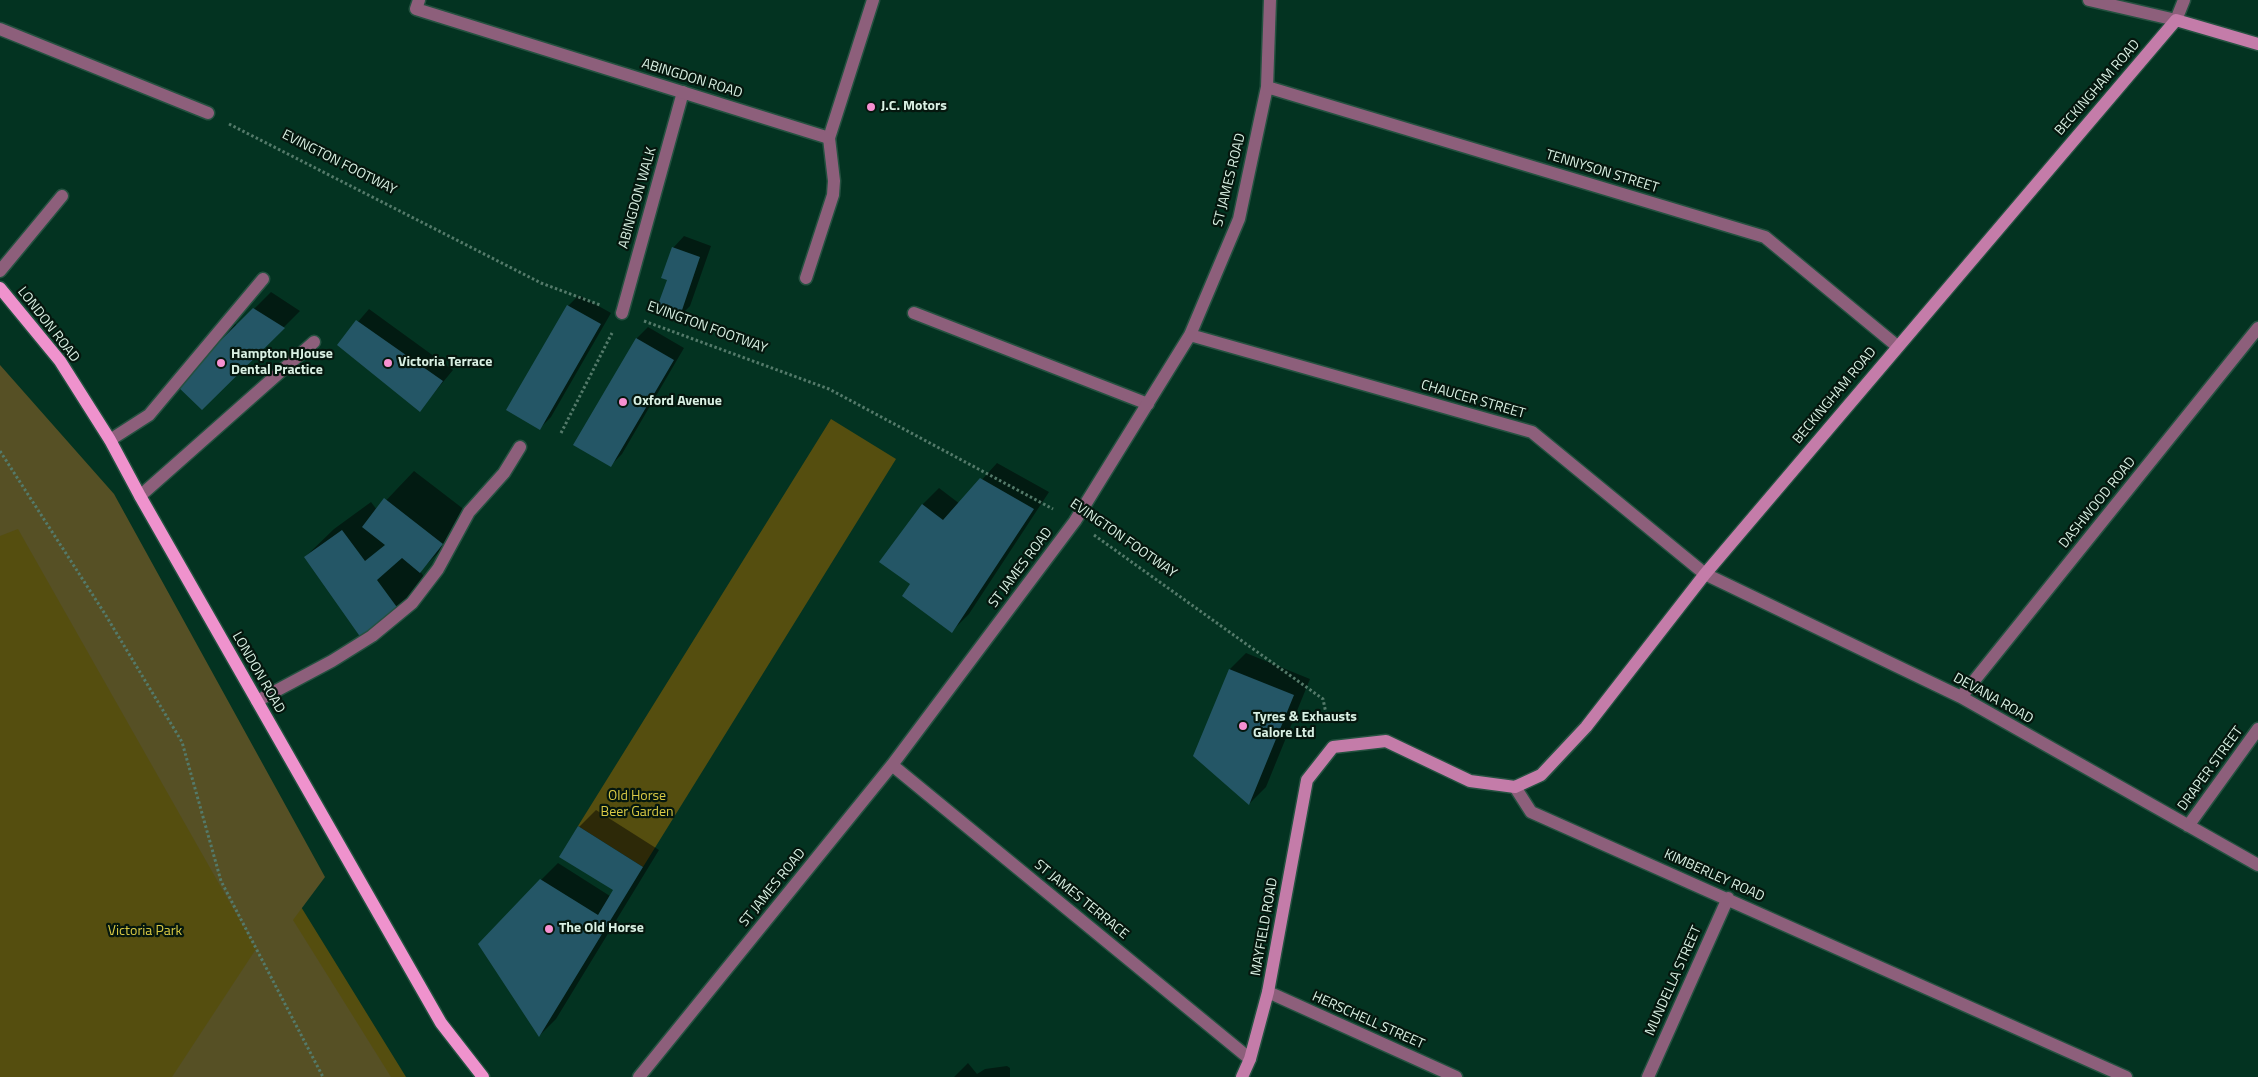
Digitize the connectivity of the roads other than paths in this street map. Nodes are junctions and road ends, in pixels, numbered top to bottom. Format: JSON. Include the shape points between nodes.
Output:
{"nodes":[{"id":1,"x":419,"y":0,"type":"edge"},
{"id":2,"x":873,"y":0,"type":"edge"},
{"id":3,"x":1270,"y":0,"type":"edge"},
{"id":4,"x":2089,"y":0,"type":"edge"},
{"id":5,"x":2184,"y":0,"type":"edge"},
{"id":6,"x":2176,"y":20,"type":"junction"},
{"id":7,"x":0,"y":29,"type":"edge"},
{"id":8,"x":2258,"y":44,"type":"edge"},
{"id":9,"x":1266,"y":87,"type":"junction"},
{"id":10,"x":683,"y":92,"type":"junction"},
{"id":11,"x":208,"y":113,"type":"road end"},
{"id":12,"x":830,"y":138,"type":"junction"},
{"id":13,"x":62,"y":196,"type":"dead end"},
{"id":14,"x":0,"y":271,"type":"edge"},
{"id":15,"x":806,"y":278,"type":"dead end"},
{"id":16,"x":263,"y":279,"type":"dead end"},
{"id":17,"x":0,"y":288,"type":"edge"},
{"id":18,"x":622,"y":313,"type":"road end"},
{"id":19,"x":914,"y":313,"type":"dead end"},
{"id":20,"x":2258,"y":328,"type":"edge"},
{"id":21,"x":1190,"y":335,"type":"junction"},
{"id":22,"x":314,"y":342,"type":"dead end"},
{"id":23,"x":1897,"y":346,"type":"junction"},
{"id":24,"x":1148,"y":404,"type":"junction"},
{"id":25,"x":110,"y":440,"type":"junction"},
{"id":26,"x":520,"y":447,"type":"dead end"},
{"id":27,"x":140,"y":496,"type":"junction"},
{"id":28,"x":1705,"y":574,"type":"junction"},
{"id":29,"x":1961,"y":697,"type":"junction"},
{"id":30,"x":257,"y":701,"type":"junction"},
{"id":31,"x":2258,"y":729,"type":"edge"},
{"id":32,"x":892,"y":765,"type":"junction"},
{"id":33,"x":1515,"y":787,"type":"junction"},
{"id":34,"x":2188,"y":826,"type":"junction"},
{"id":35,"x":2258,"y":865,"type":"edge"},
{"id":36,"x":1728,"y":898,"type":"junction"},
{"id":37,"x":1268,"y":992,"type":"junction"},
{"id":38,"x":1250,"y":1059,"type":"junction"},
{"id":39,"x":483,"y":1077,"type":"edge"},
{"id":40,"x":639,"y":1077,"type":"edge"},
{"id":41,"x":1242,"y":1077,"type":"edge"},
{"id":42,"x":1456,"y":1077,"type":"edge"},
{"id":43,"x":1648,"y":1077,"type":"edge"},
{"id":44,"x":2126,"y":1077,"type":"edge"}],
"edges":[{"from":1,"to":10,"type":"street","name":"ABINGDON ROAD","via":[[416,9]]},
{"from":2,"to":12,"type":"street"},
{"from":3,"to":9,"type":"street","name":"ST JAMES ROAD"},
{"from":4,"to":6,"type":"street"},
{"from":5,"to":6,"type":"street"},
{"from":6,"to":8,"type":"main road"},
{"from":6,"to":23,"type":"main road","name":"BECKINGHAM ROAD"},
{"from":7,"to":11,"type":"street"},
{"from":9,"to":21,"type":"street","name":"ST JAMES ROAD","via":[[1239,218]]},
{"from":9,"to":23,"type":"street","name":"TENNYSON STREET","via":[[1765,236]]},
{"from":10,"to":12,"type":"street","name":"ABINGDON ROAD"},
{"from":10,"to":18,"type":"street","name":"ABINGDON WALK"},
{"from":12,"to":15,"type":"street","via":[[833,195]]},
{"from":13,"to":14,"type":"street"},
{"from":16,"to":25,"type":"street","via":[[149,415]]},
{"from":17,"to":25,"type":"main road","name":"LONDON ROAD","via":[[60,361]]},
{"from":19,"to":24,"type":"street"},
{"from":20,"to":29,"type":"street","name":"DASHWOOD ROAD"},
{"from":21,"to":24,"type":"street","name":"ST JAMES ROAD"},
{"from":21,"to":28,"type":"street","name":"CHAUCER STREET","via":[[1532,432]]},
{"from":22,"to":27,"type":"street"},
{"from":23,"to":28,"type":"main road","name":"BECKINGHAM ROAD"},
{"from":24,"to":32,"type":"street","name":"ST JAMES ROAD","via":[[1075,521]]},
{"from":25,"to":27,"type":"main road","name":"LONDON ROAD"},
{"from":26,"to":30,"type":"street","via":[[504,473],[468,512],[438,569],[412,604],[372,636]]},
{"from":27,"to":30,"type":"main road","name":"LONDON ROAD"},
{"from":28,"to":29,"type":"street","name":"DEVANA ROAD"},
{"from":28,"to":33,"type":"main road","name":"BECKINGHAM ROAD","via":[[1586,727],[1541,775]]},
{"from":29,"to":34,"type":"street","name":"DEVANA ROAD"},
{"from":30,"to":39,"type":"main road","name":"LONDON ROAD","via":[[441,1023]]},
{"from":31,"to":34,"type":"street","name":"DRAPER STREET"},
{"from":32,"to":38,"type":"street","name":"ST JAMES TERRACE"},
{"from":32,"to":40,"type":"street","name":"ST JAMES ROAD"},
{"from":33,"to":36,"type":"street","name":"KIMBERLEY ROAD","via":[[1531,812]]},
{"from":33,"to":37,"type":"main road","name":"MAYFIELD ROAD","via":[[1470,781],[1386,741],[1333,746],[1307,780]]},
{"from":34,"to":35,"type":"street","name":"DEVANA ROAD"},
{"from":36,"to":43,"type":"street","name":"MUNDELLA STREET"},
{"from":36,"to":44,"type":"street","name":"KIMBERLEY ROAD"},
{"from":37,"to":38,"type":"main road","name":"MAYFIELD ROAD"},
{"from":37,"to":42,"type":"street","name":"HERSCHELL STREET"},
{"from":38,"to":41,"type":"main road","name":"MAYFIELD ROAD"}]}
